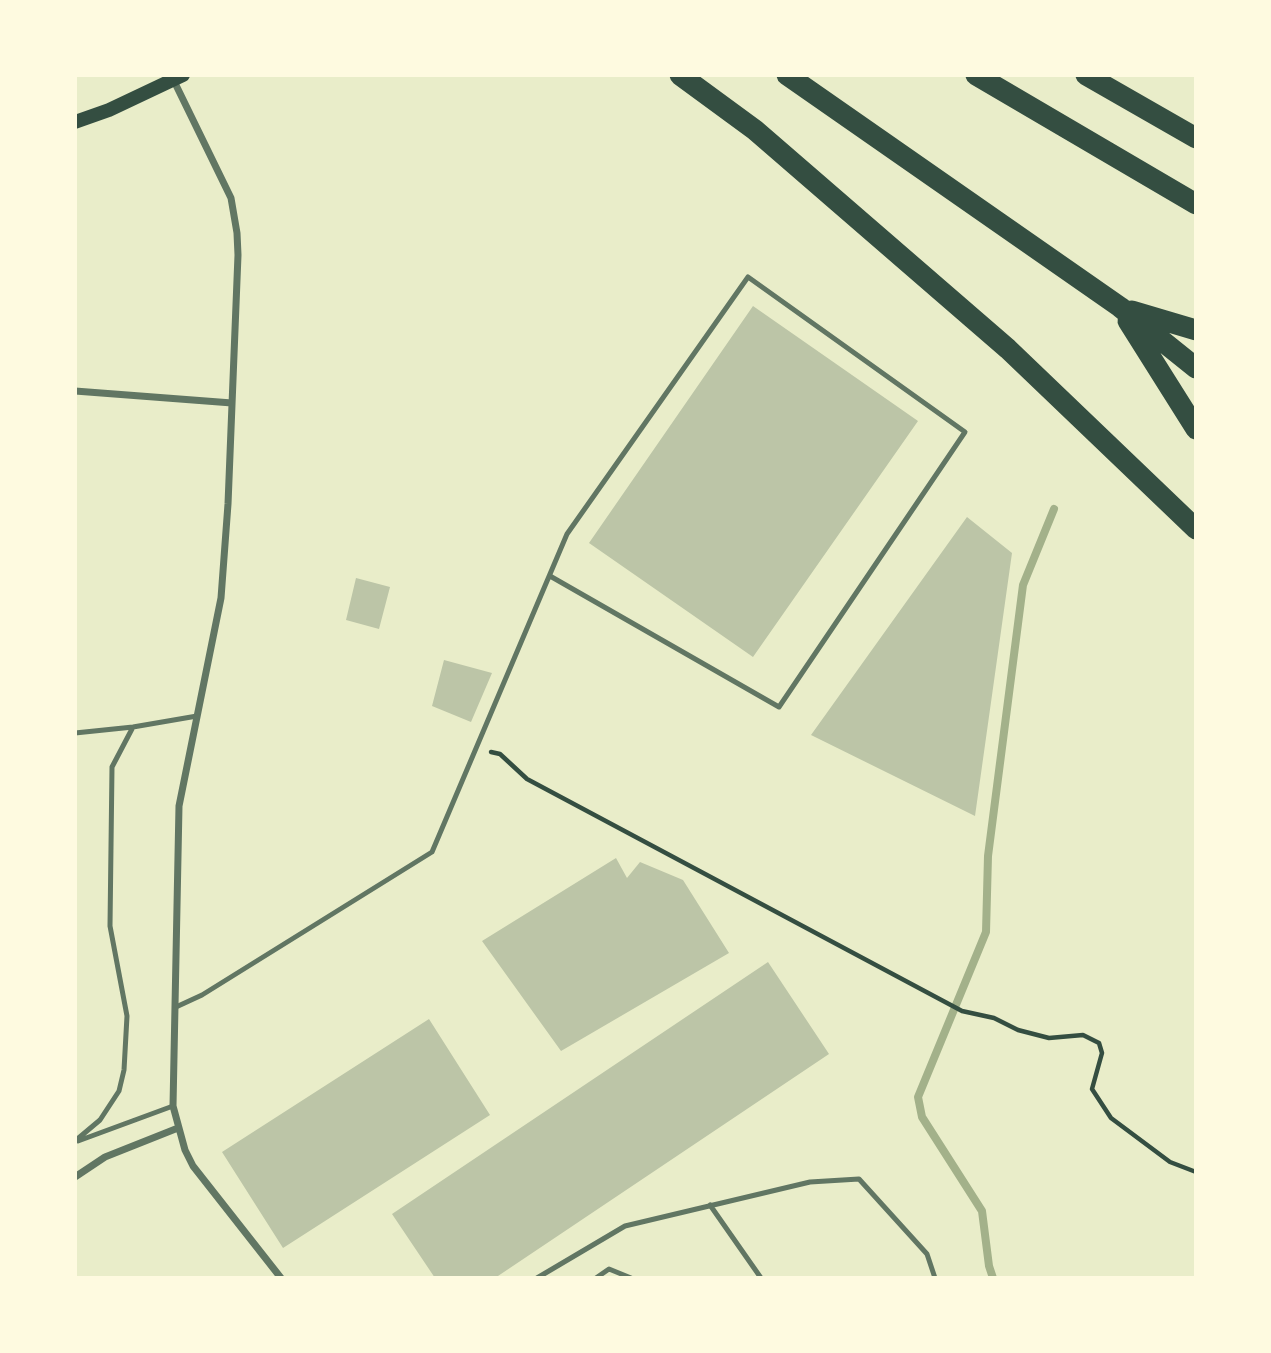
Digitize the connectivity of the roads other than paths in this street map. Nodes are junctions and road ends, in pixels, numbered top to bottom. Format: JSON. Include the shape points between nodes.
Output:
{"nodes":[{"id":1,"x":680,"y":75,"type":"edge"},
{"id":2,"x":787,"y":75,"type":"edge"},
{"id":3,"x":976,"y":75,"type":"edge"},
{"id":4,"x":1086,"y":75,"type":"edge"},
{"id":5,"x":178,"y":78,"type":"edge"},
{"id":6,"x":75,"y":122,"type":"edge"},
{"id":7,"x":1196,"y":138,"type":"edge"},
{"id":8,"x":1196,"y":204,"type":"edge"},
{"id":9,"x":1120,"y":307,"type":"junction"},
{"id":10,"x":1196,"y":330,"type":"edge"},
{"id":11,"x":1196,"y":368,"type":"edge"},
{"id":12,"x":75,"y":391,"type":"edge"},
{"id":13,"x":232,"y":404,"type":"junction"},
{"id":14,"x":1196,"y":429,"type":"edge"},
{"id":15,"x":1196,"y":529,"type":"edge"},
{"id":16,"x":550,"y":576,"type":"junction"},
{"id":17,"x":197,"y":716,"type":"junction"},
{"id":18,"x":133,"y":727,"type":"junction"},
{"id":19,"x":75,"y":733,"type":"edge"},
{"id":20,"x":176,"y":1007,"type":"junction"},
{"id":21,"x":173,"y":1106,"type":"junction"},
{"id":22,"x":178,"y":1128,"type":"junction"},
{"id":23,"x":75,"y":1142,"type":"edge"},
{"id":24,"x":75,"y":1177,"type":"edge"},
{"id":25,"x":710,"y":1205,"type":"junction"},
{"id":26,"x":281,"y":1278,"type":"edge"},
{"id":27,"x":537,"y":1278,"type":"edge"},
{"id":28,"x":596,"y":1278,"type":"edge"},
{"id":29,"x":631,"y":1278,"type":"edge"},
{"id":30,"x":761,"y":1278,"type":"edge"},
{"id":31,"x":935,"y":1278,"type":"edge"}],
"edges":[{"from":1,"to":15,"type":"highway","via":[[755,130],[1008,348]]},
{"from":2,"to":9,"type":"highway"},
{"from":3,"to":8,"type":"highway"},
{"from":4,"to":7,"type":"highway"},
{"from":5,"to":6,"type":"main road"},
{"from":5,"to":13,"type":"street","via":[[235,214],[238,255]]},
{"from":9,"to":10,"type":"highway"},
{"from":9,"to":11,"type":"highway"},
{"from":9,"to":14,"type":"highway"},
{"from":12,"to":13,"type":"street"},
{"from":13,"to":17,"type":"street","via":[[221,598]]},
{"from":16,"to":16,"type":"lane","via":[[567,534],[748,277],[965,432],[779,707]]},
{"from":16,"to":20,"type":"lane","via":[[432,852]]},
{"from":17,"to":18,"type":"lane"},
{"from":17,"to":20,"type":"street","via":[[179,806]]},
{"from":18,"to":19,"type":"lane"},
{"from":18,"to":23,"type":"lane","via":[[112,767],[111,794],[110,926],[127,1016],[124,1070],[119,1091],[100,1120]]},
{"from":20,"to":21,"type":"street"},
{"from":21,"to":22,"type":"street"},
{"from":21,"to":23,"type":"lane"},
{"from":22,"to":24,"type":"street","via":[[105,1157]]},
{"from":22,"to":26,"type":"street","via":[[193,1166]]},
{"from":25,"to":27,"type":"lane","via":[[625,1226]]},
{"from":25,"to":30,"type":"lane"},
{"from":25,"to":31,"type":"lane","via":[[810,1182],[859,1179],[927,1255]]},
{"from":28,"to":29,"type":"lane","via":[[609,1269]]}]}
